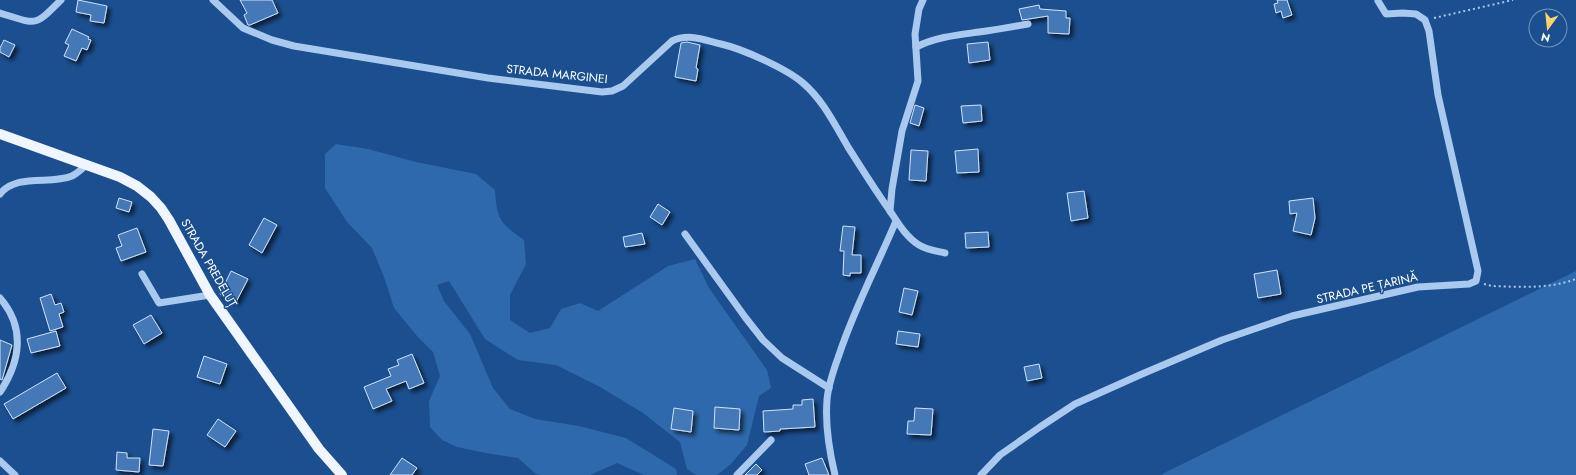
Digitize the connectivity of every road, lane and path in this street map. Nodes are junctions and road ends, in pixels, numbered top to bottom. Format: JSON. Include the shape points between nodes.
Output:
{"nodes":[{"id":1,"x":61,"y":0,"type":"edge"},
{"id":2,"x":213,"y":0,"type":"edge"},
{"id":3,"x":923,"y":0,"type":"edge"},
{"id":4,"x":1513,"y":0,"type":"edge"},
{"id":5,"x":1378,"y":1,"type":"dead end"},
{"id":6,"x":0,"y":13,"type":"edge"},
{"id":7,"x":1425,"y":20,"type":"junction"},
{"id":8,"x":1028,"y":24,"type":"dead end"},
{"id":9,"x":916,"y":47,"type":"junction"},
{"id":10,"x":0,"y":134,"type":"edge"},
{"id":11,"x":87,"y":164,"type":"junction"},
{"id":12,"x":0,"y":194,"type":"edge"},
{"id":13,"x":890,"y":211,"type":"junction"},
{"id":14,"x":896,"y":221,"type":"junction"},
{"id":15,"x":685,"y":234,"type":"dead end"},
{"id":16,"x":945,"y":253,"type":"dead end"},
{"id":17,"x":142,"y":274,"type":"dead end"},
{"id":18,"x":1576,"y":279,"type":"edge"},
{"id":19,"x":1476,"y":280,"type":"junction"},
{"id":20,"x":210,"y":295,"type":"junction"},
{"id":21,"x":0,"y":298,"type":"edge"},
{"id":22,"x":829,"y":388,"type":"junction"},
{"id":23,"x":0,"y":392,"type":"edge"},
{"id":24,"x":771,"y":440,"type":"dead end"},
{"id":25,"x":0,"y":461,"type":"edge"},
{"id":26,"x":15,"y":475,"type":"edge"},
{"id":27,"x":342,"y":475,"type":"edge"},
{"id":28,"x":737,"y":475,"type":"edge"},
{"id":29,"x":835,"y":475,"type":"edge"},
{"id":30,"x":981,"y":475,"type":"edge"}],
"edges":[{"from":1,"to":6,"type":"street","via":[[38,22],[32,23]]},
{"from":2,"to":13,"type":"street","name":"STRADA MARGINEI","via":[[243,28],[279,42],[488,78],[602,92],[623,86],[678,38],[701,38],[733,47],[785,70],[803,82],[818,99],[870,184]]},
{"from":3,"to":9,"type":"street","via":[[915,34]]},
{"from":4,"to":7,"type":"path"},
{"from":5,"to":7,"type":"street","via":[[1386,14],[1416,14]]},
{"from":7,"to":19,"type":"street","via":[[1429,30],[1438,96],[1478,272]]},
{"from":8,"to":9,"type":"street","via":[[939,38]]},
{"from":9,"to":13,"type":"street","via":[[918,81],[902,131]]},
{"from":10,"to":11,"type":"main road","name":"STRADA PREDELUȚ"},
{"from":11,"to":12,"type":"street","via":[[72,176],[18,182]]},
{"from":11,"to":20,"type":"main road","name":"STRADA PREDELUȚ","via":[[120,177],[151,197],[169,220]]},
{"from":13,"to":14,"type":"street","name":"STRADA MARGINEI"},
{"from":14,"to":16,"type":"street","name":"STRADA MARGINEI","via":[[919,245]]},
{"from":14,"to":22,"type":"street","via":[[848,325]]},
{"from":15,"to":22,"type":"street","via":[[763,340],[782,358]]},
{"from":17,"to":20,"type":"street","via":[[159,303]]},
{"from":18,"to":19,"type":"path","via":[[1542,287],[1492,286]]},
{"from":19,"to":30,"type":"street","name":"STRADA PE ȚARINĂ","via":[[1469,284],[1418,287],[1292,316],[1222,340],[1075,404],[1000,455]]},
{"from":20,"to":27,"type":"main road","name":"STRADA PREDELUȚ","via":[[319,449]]},
{"from":21,"to":23,"type":"street","via":[[17,329],[18,343],[16,358]]},
{"from":22,"to":29,"type":"street","via":[[826,417]]},
{"from":24,"to":28,"type":"street"},
{"from":25,"to":26,"type":"street"}]}
